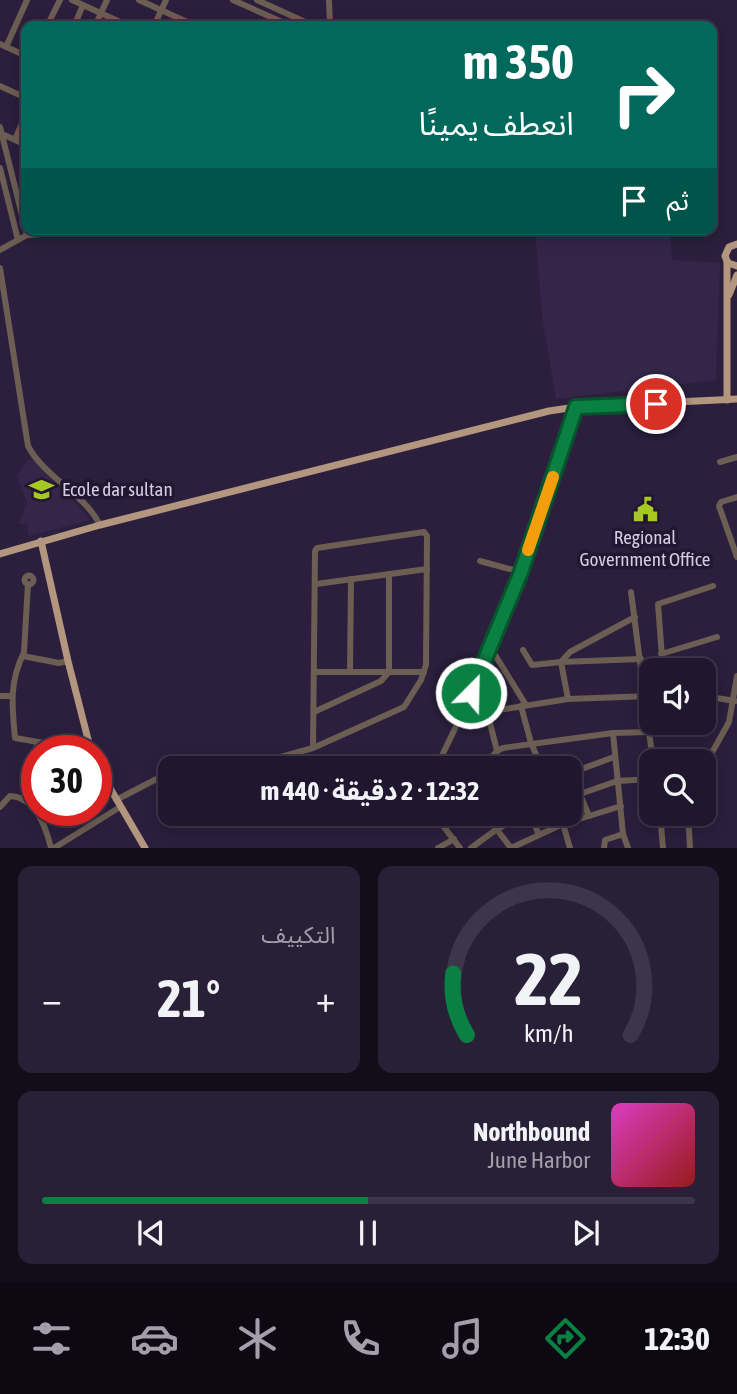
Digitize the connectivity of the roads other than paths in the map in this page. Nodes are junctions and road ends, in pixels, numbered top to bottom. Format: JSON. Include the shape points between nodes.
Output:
{"nodes":[{"id":1,"x":27,"y":0,"type":"edge"},
{"id":2,"x":60,"y":0,"type":"edge"},
{"id":3,"x":72,"y":0,"type":"edge"},
{"id":4,"x":107,"y":0,"type":"edge"},
{"id":5,"x":139,"y":0,"type":"edge"},
{"id":6,"x":166,"y":0,"type":"edge"},
{"id":7,"x":233,"y":0,"type":"edge"},
{"id":8,"x":257,"y":0,"type":"edge"},
{"id":9,"x":329,"y":0,"type":"edge"},
{"id":10,"x":83,"y":5,"type":"junction"},
{"id":11,"x":162,"y":10,"type":"junction"},
{"id":12,"x":101,"y":13,"type":"junction"},
{"id":13,"x":50,"y":21,"type":"edge"},
{"id":14,"x":76,"y":21,"type":"edge"},
{"id":15,"x":97,"y":21,"type":"edge"},
{"id":16,"x":116,"y":21,"type":"edge"},
{"id":17,"x":156,"y":21,"type":"edge"},
{"id":18,"x":185,"y":21,"type":"edge"},
{"id":19,"x":280,"y":21,"type":"edge"},
{"id":20,"x":303,"y":21,"type":"edge"},
{"id":21,"x":330,"y":21,"type":"edge"},
{"id":22,"x":3,"y":45,"type":"edge"},
{"id":23,"x":21,"y":54,"type":"edge"},
{"id":24,"x":0,"y":86,"type":"edge"},
{"id":25,"x":21,"y":96,"type":"edge"},
{"id":26,"x":21,"y":126,"type":"edge"},
{"id":27,"x":1,"y":131,"type":"edge"},
{"id":28,"x":15,"y":139,"type":"junction"},
{"id":29,"x":21,"y":142,"type":"edge"},
{"id":30,"x":0,"y":168,"type":"edge"},
{"id":31,"x":21,"y":212,"type":"edge"},
{"id":32,"x":36,"y":235,"type":"edge"},
{"id":33,"x":737,"y":235,"type":"edge"},
{"id":34,"x":27,"y":236,"type":"joint"},
{"id":35,"x":18,"y":240,"type":"junction"},
{"id":36,"x":734,"y":245,"type":"edge"},
{"id":37,"x":0,"y":250,"type":"edge"},
{"id":38,"x":727,"y":262,"type":"junction"},
{"id":39,"x":737,"y":266,"type":"edge"},
{"id":40,"x":0,"y":268,"type":"edge"},
{"id":41,"x":737,"y":275,"type":"edge"},
{"id":42,"x":729,"y":296,"type":"junction"},
{"id":43,"x":737,"y":399,"type":"edge"},
{"id":44,"x":727,"y":400,"type":"junction"},
{"id":45,"x":576,"y":407,"type":"junction"},
{"id":46,"x":737,"y":457,"type":"edge"},
{"id":47,"x":720,"y":462,"type":"dead end"},
{"id":48,"x":737,"y":497,"type":"edge"},
{"id":49,"x":100,"y":525,"type":"junction"},
{"id":50,"x":41,"y":541,"type":"junction"},
{"id":51,"x":0,"y":554,"type":"edge"},
{"id":52,"x":737,"y":557,"type":"edge"},
{"id":53,"x":480,"y":561,"type":"dead end"},
{"id":54,"x":427,"y":569,"type":"junction"},
{"id":55,"x":521,"y":572,"type":"junction"},
{"id":56,"x":389,"y":574,"type":"junction"},
{"id":57,"x":351,"y":579,"type":"junction"},
{"id":58,"x":316,"y":583,"type":"junction"},
{"id":59,"x":27,"y":584,"type":"dead end"},
{"id":60,"x":713,"y":586,"type":"dead end"},
{"id":61,"x":631,"y":592,"type":"dead end"},
{"id":62,"x":635,"y":617,"type":"junction"},
{"id":63,"x":717,"y":637,"type":"dead end"},
{"id":64,"x":490,"y":646,"type":"junction"},
{"id":65,"x":523,"y":650,"type":"dead end"},
{"id":66,"x":661,"y":654,"type":"junction"},
{"id":67,"x":23,"y":656,"type":"junction"},
{"id":68,"x":641,"y":658,"type":"edge"},
{"id":69,"x":662,"y":658,"type":"edge"},
{"id":70,"x":639,"y":659,"type":"edge"},
{"id":71,"x":68,"y":662,"type":"junction"},
{"id":72,"x":561,"y":662,"type":"junction"},
{"id":73,"x":315,"y":672,"type":"junction"},
{"id":74,"x":350,"y":672,"type":"junction"},
{"id":75,"x":389,"y":672,"type":"junction"},
{"id":76,"x":424,"y":672,"type":"junction"},
{"id":77,"x":737,"y":676,"type":"edge"},
{"id":78,"x":0,"y":696,"type":"edge"},
{"id":79,"x":11,"y":696,"type":"junction"},
{"id":80,"x":639,"y":696,"type":"edge"},
{"id":81,"x":716,"y":698,"type":"edge"},
{"id":82,"x":568,"y":699,"type":"junction"},
{"id":83,"x":736,"y":701,"type":"edge"},
{"id":84,"x":524,"y":705,"type":"junction"},
{"id":85,"x":314,"y":712,"type":"junction"},
{"id":86,"x":487,"y":712,"type":"junction"},
{"id":87,"x":461,"y":716,"type":"junction"},
{"id":88,"x":639,"y":732,"type":"edge"},
{"id":89,"x":612,"y":733,"type":"junction"},
{"id":90,"x":87,"y":735,"type":"edge"},
{"id":91,"x":21,"y":739,"type":"edge"},
{"id":92,"x":531,"y":743,"type":"junction"},
{"id":93,"x":313,"y":748,"type":"junction"},
{"id":94,"x":714,"y":749,"type":"edge"},
{"id":95,"x":497,"y":751,"type":"junction"},
{"id":96,"x":284,"y":756,"type":"edge"},
{"id":97,"x":442,"y":756,"type":"edge"},
{"id":98,"x":493,"y":756,"type":"edge"},
{"id":99,"x":537,"y":756,"type":"edge"},
{"id":100,"x":614,"y":757,"type":"junction"},
{"id":101,"x":582,"y":769,"type":"edge"},
{"id":102,"x":158,"y":779,"type":"edge"},
{"id":103,"x":639,"y":780,"type":"edge"},
{"id":104,"x":617,"y":781,"type":"junction"},
{"id":105,"x":582,"y":792,"type":"edge"},
{"id":106,"x":112,"y":793,"type":"edge"},
{"id":107,"x":582,"y":798,"type":"edge"},
{"id":108,"x":21,"y":799,"type":"edge"},
{"id":109,"x":1,"y":804,"type":"edge"},
{"id":110,"x":118,"y":804,"type":"junction"},
{"id":111,"x":621,"y":806,"type":"junction"},
{"id":112,"x":589,"y":816,"type":"junction"},
{"id":113,"x":582,"y":818,"type":"edge"},
{"id":114,"x":45,"y":826,"type":"edge"},
{"id":115,"x":444,"y":826,"type":"edge"},
{"id":116,"x":495,"y":826,"type":"edge"},
{"id":117,"x":503,"y":826,"type":"edge"},
{"id":118,"x":534,"y":826,"type":"edge"},
{"id":119,"x":559,"y":826,"type":"edge"},
{"id":120,"x":564,"y":826,"type":"edge"},
{"id":121,"x":661,"y":826,"type":"edge"},
{"id":122,"x":689,"y":826,"type":"edge"},
{"id":123,"x":497,"y":829,"type":"junction"},
{"id":124,"x":623,"y":834,"type":"junction"},
{"id":125,"x":539,"y":835,"type":"junction"},
{"id":126,"x":454,"y":839,"type":"junction"},
{"id":127,"x":52,"y":848,"type":"edge"},
{"id":128,"x":145,"y":848,"type":"edge"},
{"id":129,"x":438,"y":848,"type":"edge"},
{"id":130,"x":460,"y":848,"type":"edge"},
{"id":131,"x":471,"y":848,"type":"edge"},
{"id":132,"x":511,"y":848,"type":"edge"},
{"id":133,"x":570,"y":848,"type":"edge"},
{"id":134,"x":604,"y":848,"type":"edge"},
{"id":135,"x":628,"y":848,"type":"edge"},
{"id":136,"x":663,"y":848,"type":"edge"},
{"id":137,"x":690,"y":848,"type":"edge"}],
"edges":[{"from":1,"to":22,"type":"street"},
{"from":2,"to":13,"type":"street"},
{"from":3,"to":10,"type":"street"},
{"from":4,"to":12,"type":"street"},
{"from":5,"to":11,"type":"street"},
{"from":6,"to":11,"type":"street"},
{"from":7,"to":19,"type":"street"},
{"from":8,"to":20,"type":"street"},
{"from":9,"to":21,"type":"street"},
{"from":10,"to":12,"type":"street"},
{"from":10,"to":14,"type":"street"},
{"from":11,"to":17,"type":"street"},
{"from":11,"to":18,"type":"street"},
{"from":12,"to":15,"type":"street"},
{"from":12,"to":16,"type":"street"},
{"from":22,"to":23,"type":"street"},
{"from":24,"to":25,"type":"street"},
{"from":26,"to":28,"type":"street"},
{"from":27,"to":28,"type":"street"},
{"from":27,"to":31,"type":"street"},
{"from":28,"to":29,"type":"street"},
{"from":30,"to":35,"type":"street"},
{"from":32,"to":34,"type":"street"},
{"from":33,"to":36,"type":"main road"},
{"from":34,"to":35,"type":"street"},
{"from":35,"to":37,"type":"street"},
{"from":36,"to":38,"type":"main road","via":[[725,253]]},
{"from":38,"to":39,"type":"main road"},
{"from":38,"to":42,"type":"main road"},
{"from":40,"to":49,"type":"street","via":[[28,446],[94,512]]},
{"from":41,"to":42,"type":"main road"},
{"from":42,"to":44,"type":"main road"},
{"from":43,"to":44,"type":"main road"},
{"from":44,"to":45,"type":"main road"},
{"from":45,"to":49,"type":"main road"},
{"from":45,"to":55,"type":"street"},
{"from":46,"to":47,"type":"street"},
{"from":48,"to":52,"type":"street","via":[[719,506]]},
{"from":49,"to":50,"type":"main road"},
{"from":50,"to":51,"type":"main road"},
{"from":50,"to":71,"type":"main road"},
{"from":53,"to":55,"type":"street"},
{"from":54,"to":56,"type":"street"},
{"from":54,"to":58,"type":"street","via":[[424,533],[317,548]]},
{"from":54,"to":76,"type":"street"},
{"from":55,"to":64,"type":"street"},
{"from":56,"to":57,"type":"street"},
{"from":56,"to":75,"type":"street"},
{"from":57,"to":58,"type":"street"},
{"from":57,"to":74,"type":"street"},
{"from":58,"to":73,"type":"street"},
{"from":59,"to":67,"type":"street"},
{"from":60,"to":66,"type":"street","via":[[658,604]]},
{"from":61,"to":62,"type":"street"},
{"from":62,"to":68,"type":"street"},
{"from":62,"to":72,"type":"street","via":[[570,652]]},
{"from":63,"to":66,"type":"street"},
{"from":64,"to":84,"type":"street"},
{"from":64,"to":87,"type":"street"},
{"from":65,"to":72,"type":"street","via":[[532,665]]},
{"from":66,"to":69,"type":"street"},
{"from":67,"to":71,"type":"street"},
{"from":67,"to":79,"type":"street"},
{"from":70,"to":72,"type":"street"},
{"from":71,"to":90,"type":"main road"},
{"from":72,"to":82,"type":"street"},
{"from":73,"to":74,"type":"street"},
{"from":73,"to":85,"type":"street"},
{"from":74,"to":75,"type":"street"},
{"from":75,"to":76,"type":"street"},
{"from":75,"to":85,"type":"street","via":[[381,681]]},
{"from":76,"to":93,"type":"street","via":[[404,707]]},
{"from":77,"to":83,"type":"street"},
{"from":78,"to":79,"type":"street"},
{"from":79,"to":91,"type":"street","via":[[15,738]]},
{"from":80,"to":82,"type":"street"},
{"from":81,"to":83,"type":"street"},
{"from":82,"to":84,"type":"street"},
{"from":83,"to":94,"type":"street"},
{"from":84,"to":86,"type":"street"},
{"from":84,"to":92,"type":"street"},
{"from":85,"to":93,"type":"street"},
{"from":86,"to":87,"type":"street"},
{"from":86,"to":95,"type":"street"},
{"from":87,"to":97,"type":"street"},
{"from":88,"to":89,"type":"street"},
{"from":89,"to":92,"type":"street"},
{"from":89,"to":100,"type":"street"},
{"from":92,"to":95,"type":"street"},
{"from":92,"to":99,"type":"street"},
{"from":93,"to":96,"type":"street"},
{"from":95,"to":98,"type":"street"},
{"from":100,"to":101,"type":"street"},
{"from":100,"to":104,"type":"street"},
{"from":102,"to":110,"type":"street"},
{"from":103,"to":104,"type":"street"},
{"from":104,"to":105,"type":"street"},
{"from":104,"to":111,"type":"street"},
{"from":106,"to":110,"type":"main road"},
{"from":107,"to":112,"type":"street"},
{"from":108,"to":109,"type":"street","via":[[10,796]]},
{"from":110,"to":127,"type":"street"},
{"from":110,"to":128,"type":"main road"},
{"from":111,"to":112,"type":"street"},
{"from":111,"to":124,"type":"street"},
{"from":112,"to":113,"type":"street"},
{"from":114,"to":127,"type":"street"},
{"from":115,"to":126,"type":"street"},
{"from":116,"to":123,"type":"street"},
{"from":117,"to":123,"type":"street"},
{"from":118,"to":125,"type":"street"},
{"from":119,"to":125,"type":"street"},
{"from":120,"to":133,"type":"street"},
{"from":121,"to":136,"type":"street"},
{"from":122,"to":137,"type":"street"},
{"from":123,"to":131,"type":"street"},
{"from":123,"to":132,"type":"street"},
{"from":124,"to":134,"type":"street","via":[[605,840]]},
{"from":124,"to":135,"type":"street"},
{"from":125,"to":132,"type":"street"},
{"from":126,"to":129,"type":"street"},
{"from":126,"to":130,"type":"street"}]}
